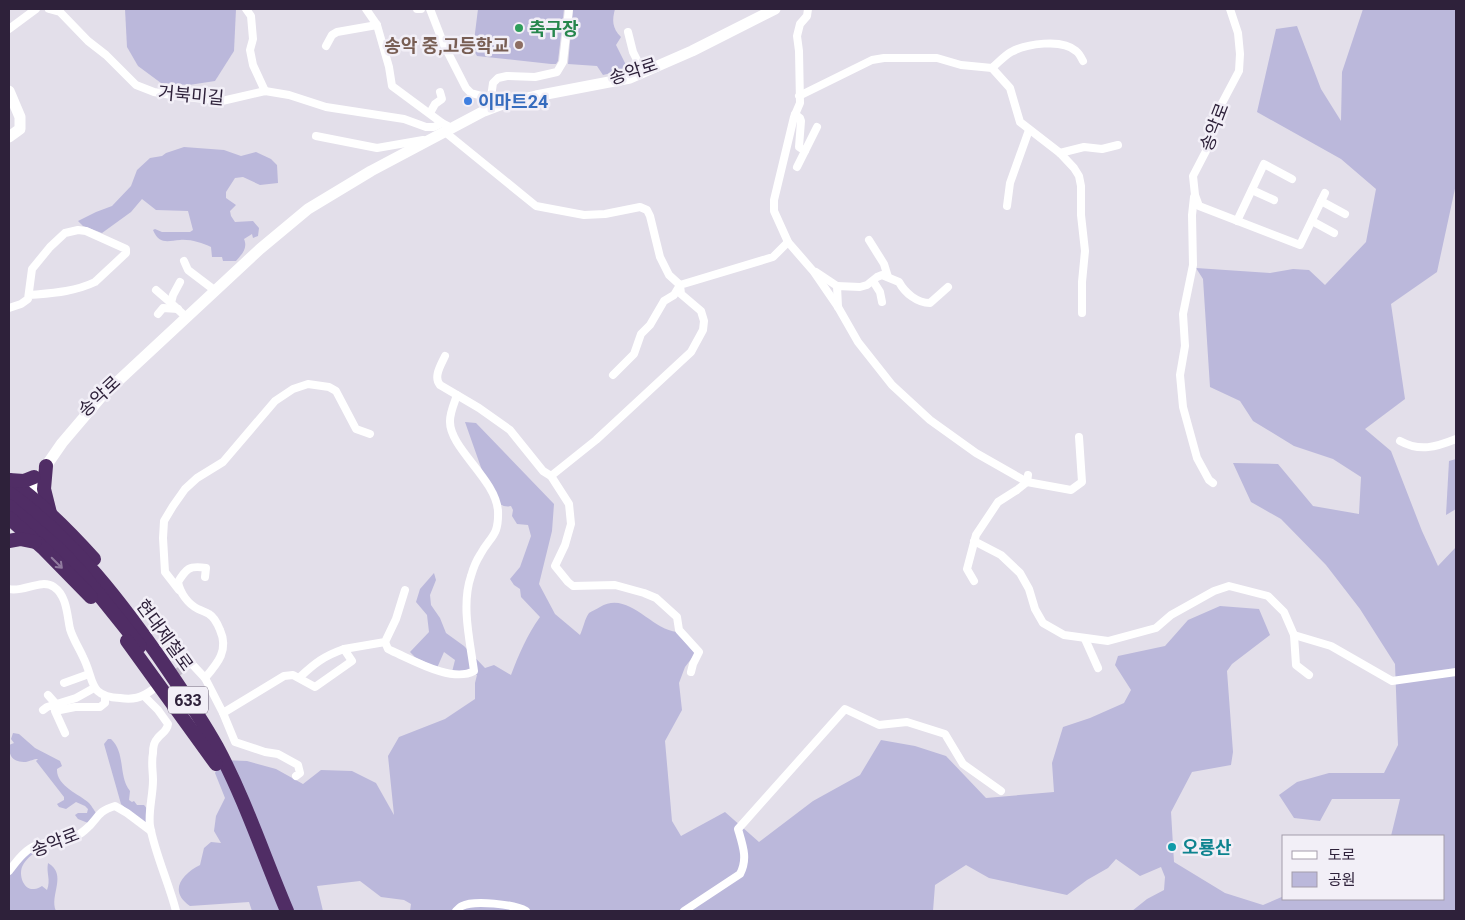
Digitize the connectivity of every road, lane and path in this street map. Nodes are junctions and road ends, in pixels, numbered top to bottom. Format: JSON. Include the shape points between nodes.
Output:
{"nodes":[{"id":1,"x":36,"y":9,"type":"edge"},
{"id":2,"x":49,"y":9,"type":"edge"},
{"id":3,"x":246,"y":9,"type":"edge"},
{"id":4,"x":366,"y":9,"type":"edge"},
{"id":5,"x":430,"y":9,"type":"edge"},
{"id":6,"x":569,"y":9,"type":"edge"},
{"id":7,"x":765,"y":9,"type":"edge"},
{"id":8,"x":775,"y":9,"type":"edge"},
{"id":9,"x":808,"y":9,"type":"edge"},
{"id":10,"x":1230,"y":9,"type":"edge"},
{"id":11,"x":377,"y":24,"type":"junction"},
{"id":12,"x":9,"y":29,"type":"edge"},
{"id":13,"x":628,"y":32,"type":"dead end"},
{"id":14,"x":326,"y":46,"type":"dead end"},
{"id":15,"x":1082,"y":61,"type":"dead end"},
{"id":16,"x":992,"y":68,"type":"junction"},
{"id":17,"x":642,"y":70,"type":"junction"},
{"id":18,"x":9,"y":91,"type":"edge"},
{"id":19,"x":265,"y":92,"type":"junction"},
{"id":20,"x":440,"y":92,"type":"dead end"},
{"id":21,"x":799,"y":96,"type":"junction"},
{"id":22,"x":490,"y":104,"type":"junction"},
{"id":23,"x":430,"y":113,"type":"junction"},
{"id":24,"x":795,"y":114,"type":"junction"},
{"id":25,"x":445,"y":127,"type":"junction"},
{"id":26,"x":817,"y":127,"type":"dead end"},
{"id":27,"x":1029,"y":130,"type":"junction"},
{"id":28,"x":316,"y":136,"type":"dead end"},
{"id":29,"x":9,"y":137,"type":"edge"},
{"id":30,"x":424,"y":140,"type":"junction"},
{"id":31,"x":1118,"y":145,"type":"dead end"},
{"id":32,"x":805,"y":151,"type":"junction"},
{"id":33,"x":1060,"y":153,"type":"junction"},
{"id":34,"x":797,"y":167,"type":"dead end"},
{"id":35,"x":1292,"y":179,"type":"dead end"},
{"id":36,"x":1252,"y":190,"type":"junction"},
{"id":37,"x":1325,"y":194,"type":"dead end"},
{"id":38,"x":1195,"y":196,"type":"junction"},
{"id":39,"x":1274,"y":200,"type":"dead end"},
{"id":40,"x":1321,"y":201,"type":"junction"},
{"id":41,"x":1007,"y":206,"type":"dead end"},
{"id":42,"x":1345,"y":214,"type":"dead end"},
{"id":43,"x":1237,"y":221,"type":"junction"},
{"id":44,"x":1312,"y":221,"type":"junction"},
{"id":45,"x":1334,"y":233,"type":"dead end"},
{"id":46,"x":869,"y":240,"type":"dead end"},
{"id":47,"x":788,"y":242,"type":"junction"},
{"id":48,"x":184,"y":262,"type":"dead end"},
{"id":49,"x":810,"y":268,"type":"junction"},
{"id":50,"x":888,"y":277,"type":"junction"},
{"id":51,"x":873,"y":281,"type":"junction"},
{"id":52,"x":180,"y":282,"type":"dead end"},
{"id":53,"x":680,"y":285,"type":"junction"},
{"id":54,"x":837,"y":286,"type":"junction"},
{"id":55,"x":948,"y":287,"type":"dead end"},
{"id":56,"x":213,"y":289,"type":"junction"},
{"id":57,"x":156,"y":290,"type":"dead end"},
{"id":58,"x":30,"y":295,"type":"junction"},
{"id":59,"x":882,"y":302,"type":"dead end"},
{"id":60,"x":171,"y":303,"type":"junction"},
{"id":61,"x":9,"y":308,"type":"edge"},
{"id":62,"x":838,"y":308,"type":"junction"},
{"id":63,"x":181,"y":313,"type":"junction"},
{"id":64,"x":1082,"y":313,"type":"dead end"},
{"id":65,"x":158,"y":314,"type":"dead end"},
{"id":66,"x":445,"y":356,"type":"dead end"},
{"id":67,"x":613,"y":375,"type":"dead end"},
{"id":68,"x":457,"y":396,"type":"junction"},
{"id":69,"x":370,"y":434,"type":"dead end"},
{"id":70,"x":1080,"y":437,"type":"dead end"},
{"id":71,"x":1456,"y":438,"type":"edge"},
{"id":72,"x":1400,"y":441,"type":"dead end"},
{"id":73,"x":46,"y":466,"type":"junction"},
{"id":74,"x":551,"y":476,"type":"junction"},
{"id":75,"x":34,"y":477,"type":"junction"},
{"id":76,"x":1027,"y":478,"type":"junction"},
{"id":77,"x":9,"y":480,"type":"edge"},
{"id":78,"x":1213,"y":483,"type":"dead end"},
{"id":79,"x":9,"y":493,"type":"edge"},
{"id":80,"x":28,"y":494,"type":"junction"},
{"id":81,"x":10,"y":521,"type":"edge"},
{"id":82,"x":41,"y":526,"type":"junction"},
{"id":83,"x":9,"y":540,"type":"edge"},
{"id":84,"x":974,"y":541,"type":"junction"},
{"id":85,"x":205,"y":576,"type":"dead end"},
{"id":86,"x":974,"y":581,"type":"dead end"},
{"id":87,"x":9,"y":588,"type":"edge"},
{"id":88,"x":179,"y":590,"type":"junction"},
{"id":89,"x":405,"y":590,"type":"dead end"},
{"id":90,"x":1294,"y":635,"type":"junction"},
{"id":91,"x":1085,"y":639,"type":"junction"},
{"id":92,"x":385,"y":642,"type":"junction"},
{"id":93,"x":344,"y":649,"type":"junction"},
{"id":94,"x":185,"y":667,"type":"dead end"},
{"id":95,"x":1098,"y":668,"type":"dead end"},
{"id":96,"x":691,"y":672,"type":"dead end"},
{"id":97,"x":1456,"y":672,"type":"edge"},
{"id":98,"x":89,"y":674,"type":"junction"},
{"id":99,"x":1309,"y":674,"type":"dead end"},
{"id":100,"x":300,"y":677,"type":"junction"},
{"id":101,"x":205,"y":678,"type":"junction"},
{"id":102,"x":64,"y":683,"type":"dead end"},
{"id":103,"x":94,"y":688,"type":"junction"},
{"id":104,"x":152,"y":690,"type":"tunnel mouth"},
{"id":105,"x":48,"y":695,"type":"dead end"},
{"id":106,"x":144,"y":696,"type":"junction"},
{"id":107,"x":105,"y":697,"type":"junction"},
{"id":108,"x":56,"y":704,"type":"junction"},
{"id":109,"x":42,"y":710,"type":"dead end"},
{"id":110,"x":223,"y":713,"type":"junction"},
{"id":111,"x":65,"y":733,"type":"dead end"},
{"id":112,"x":296,"y":776,"type":"dead end"},
{"id":113,"x":1001,"y":791,"type":"dead end"},
{"id":114,"x":151,"y":831,"type":"junction"},
{"id":115,"x":9,"y":871,"type":"edge"},
{"id":116,"x":176,"y":911,"type":"edge"},
{"id":117,"x":279,"y":911,"type":"edge"},
{"id":118,"x":287,"y":911,"type":"edge"},
{"id":119,"x":456,"y":911,"type":"edge"},
{"id":120,"x":526,"y":911,"type":"edge"},
{"id":121,"x":684,"y":911,"type":"edge"}],
"edges":[{"from":1,"to":12,"type":"street"},
{"from":2,"to":19,"type":"street","name":"거북미길","via":[[60,12],[136,85],[154,92],[222,101]]},
{"from":3,"to":19,"type":"street","via":[[251,16],[253,65]]},
{"from":4,"to":11,"type":"street"},
{"from":5,"to":22,"type":"street","via":[[466,88]]},
{"from":6,"to":22,"type":"street","via":[[563,62],[558,72],[535,77],[498,78],[493,83]]},
{"from":7,"to":17,"type":"main road","name":"송악로"},
{"from":8,"to":25,"type":"main road","via":[[630,78],[505,103]]},
{"from":9,"to":21,"type":"street","via":[[797,36]]},
{"from":10,"to":38,"type":"street","name":"송악로","via":[[1238,33],[1238,71],[1211,124],[1206,151],[1193,176]]},
{"from":11,"to":14,"type":"street","via":[[337,32]]},
{"from":11,"to":23,"type":"street","via":[[392,86]]},
{"from":13,"to":17,"type":"street"},
{"from":15,"to":16,"type":"street","via":[[1074,49],[1054,43],[1035,44],[1011,52]]},
{"from":16,"to":21,"type":"street","via":[[961,66],[937,58],[884,58],[872,60]]},
{"from":16,"to":27,"type":"street","via":[[1010,88],[1020,122]]},
{"from":17,"to":22,"type":"main road","name":"송악로"},
{"from":18,"to":29,"type":"main road","via":[[20,117],[20,129]]},
{"from":19,"to":25,"type":"street","name":"거북미길","via":[[404,119],[426,127]]},
{"from":20,"to":23,"type":"street","via":[[442,99]]},
{"from":21,"to":24,"type":"street"},
{"from":22,"to":25,"type":"main road","name":"송악로"},
{"from":23,"to":25,"type":"street"},
{"from":24,"to":32,"type":"street","via":[[801,121],[799,147]]},
{"from":24,"to":47,"type":"street","via":[[774,200],[774,211]]},
{"from":25,"to":30,"type":"main road","name":"송악로"},
{"from":25,"to":53,"type":"street","via":[[536,206],[584,215],[640,207],[647,210],[668,275]]},
{"from":25,"to":73,"type":"main road","via":[[324,199],[283,228],[102,396]]},
{"from":26,"to":32,"type":"street"},
{"from":27,"to":33,"type":"street"},
{"from":27,"to":41,"type":"street","via":[[1010,183]]},
{"from":28,"to":30,"type":"street","name":"송악로","via":[[377,148]]},
{"from":30,"to":56,"type":"main road","name":"송악로","via":[[313,202]]},
{"from":31,"to":33,"type":"street","via":[[1102,149],[1084,147]]},
{"from":32,"to":34,"type":"street"},
{"from":33,"to":64,"type":"street","via":[[1074,168],[1081,186],[1085,251]]},
{"from":35,"to":36,"type":"street","via":[[1264,164]]},
{"from":36,"to":39,"type":"street"},
{"from":36,"to":43,"type":"street"},
{"from":37,"to":40,"type":"street"},
{"from":38,"to":43,"type":"street","via":[[1199,206]]},
{"from":38,"to":78,"type":"street","name":"송악로","via":[[1192,266],[1183,314],[1185,346],[1180,375],[1183,406],[1197,458]]},
{"from":40,"to":42,"type":"street"},
{"from":40,"to":44,"type":"street"},
{"from":43,"to":44,"type":"street","via":[[1300,245]]},
{"from":44,"to":45,"type":"street"},
{"from":46,"to":50,"type":"street"},
{"from":47,"to":49,"type":"street"},
{"from":47,"to":53,"type":"street","via":[[773,257]]},
{"from":48,"to":56,"type":"street","via":[[188,270]]},
{"from":49,"to":54,"type":"street"},
{"from":49,"to":62,"type":"street"},
{"from":50,"to":51,"type":"street","via":[[882,275]]},
{"from":50,"to":55,"type":"street","via":[[924,303],[930,304]]},
{"from":51,"to":54,"type":"street","via":[[860,288]]},
{"from":51,"to":59,"type":"street"},
{"from":52,"to":60,"type":"street"},
{"from":53,"to":67,"type":"street","via":[[640,334],[634,354]]},
{"from":53,"to":74,"type":"street","via":[[681,294],[701,311],[704,321],[703,330],[691,352],[596,440]]},
{"from":54,"to":62,"type":"street"},
{"from":56,"to":63,"type":"main road","name":"송악로"},
{"from":57,"to":60,"type":"street"},
{"from":58,"to":58,"type":"street","via":[[29,268],[64,233],[78,230],[94,234],[126,249],[89,285],[59,293]]},
{"from":58,"to":61,"type":"street","via":[[26,301]]},
{"from":60,"to":63,"type":"street"},
{"from":62,"to":76,"type":"street","via":[[858,342],[892,385],[930,420],[976,453]]},
{"from":63,"to":65,"type":"street","via":[[163,308]]},
{"from":63,"to":75,"type":"main road","name":"송악로","via":[[74,420],[51,447]]},
{"from":66,"to":68,"type":"street","via":[[437,376],[438,382]]},
{"from":68,"to":74,"type":"street","via":[[510,430],[542,471]]},
{"from":68,"to":92,"type":"street","via":[[450,425],[460,448],[496,499],[498,510],[495,535],[480,555],[470,578],[466,599],[474,671],[449,674],[388,649]]},
{"from":69,"to":88,"type":"street","via":[[356,429],[336,391],[328,387],[308,384],[275,401],[223,462],[185,489],[164,521],[165,572]]},
{"from":70,"to":76,"type":"street","via":[[1082,482],[1071,490]]},
{"from":71,"to":72,"type":"street","via":[[1434,448],[1410,446]]},
{"from":73,"to":80,"type":"main road"},
{"from":73,"to":82,"type":"highway","via":[[44,489],[47,506]]},
{"from":74,"to":96,"type":"street","via":[[569,504],[571,524],[554,566],[573,586],[615,585],[656,598],[677,617],[679,630],[699,652]]},
{"from":75,"to":77,"type":"highway","via":[[24,481]]},
{"from":75,"to":80,"type":"main road","name":"송악로"},
{"from":76,"to":84,"type":"street","via":[[1018,490],[998,502]]},
{"from":77,"to":80,"type":"highway"},
{"from":79,"to":82,"type":"highway","name":"현대제철로","number":"633"},
{"from":80,"to":81,"type":"main road","name":"송악로"},
{"from":80,"to":82,"type":"highway"},
{"from":81,"to":82,"type":"highway","name":"현대제철로","number":"633"},
{"from":81,"to":82,"type":"highway"},
{"from":82,"to":83,"type":"highway","via":[[20,539]]},
{"from":82,"to":117,"type":"highway","name":"현대제철로","number":"633","one_way":true,"via":[[134,638],[198,731],[232,795]]},
{"from":82,"to":118,"type":"highway","name":"현대제철로","number":"633","via":[[57,533],[97,574],[150,643],[192,706],[217,748],[242,801]]},
{"from":84,"to":86,"type":"street","via":[[967,569]]},
{"from":84,"to":91,"type":"street","via":[[1001,555],[1020,573],[1043,623],[1064,635]]},
{"from":85,"to":88,"type":"street","via":[[206,568],[196,566],[185,570],[178,582]]},
{"from":87,"to":98,"type":"street","via":[[39,584],[53,586],[61,594],[70,630]]},
{"from":88,"to":101,"type":"street","via":[[197,609],[210,614],[223,636],[224,651]]},
{"from":89,"to":92,"type":"street"},
{"from":90,"to":91,"type":"street","via":[[1284,612],[1268,596],[1229,586],[1171,615],[1156,628],[1108,641]]},
{"from":90,"to":97,"type":"street","via":[[1331,646],[1392,681]]},
{"from":90,"to":99,"type":"street","via":[[1296,665]]},
{"from":91,"to":95,"type":"street"},
{"from":92,"to":93,"type":"street"},
{"from":93,"to":100,"type":"street","via":[[316,662]]},
{"from":93,"to":100,"type":"street","via":[[352,661],[315,687]]},
{"from":94,"to":101,"type":"street","via":[[191,663]]},
{"from":98,"to":102,"type":"street"},
{"from":98,"to":103,"type":"street"},
{"from":100,"to":110,"type":"street","via":[[284,676]]},
{"from":101,"to":110,"type":"street"},
{"from":103,"to":107,"type":"street"},
{"from":103,"to":108,"type":"street"},
{"from":104,"to":106,"type":"street"},
{"from":105,"to":108,"type":"street"},
{"from":106,"to":107,"type":"street","via":[[126,699]]},
{"from":106,"to":114,"type":"street","via":[[168,724],[157,739],[152,754]]},
{"from":107,"to":111,"type":"street","via":[[105,703],[100,707],[55,711]]},
{"from":108,"to":109,"type":"street"},
{"from":110,"to":112,"type":"street","via":[[235,742],[298,764],[300,773]]},
{"from":113,"to":121,"type":"street","via":[[963,764],[945,734],[907,722],[879,725],[845,709],[738,830],[745,856],[740,874]]},
{"from":114,"to":115,"type":"street","name":"송악로","via":[[115,806],[100,812],[85,830],[63,841],[34,847],[23,854]]},
{"from":114,"to":116,"type":"street"},
{"from":119,"to":120,"type":"street","via":[[463,905],[492,903]]}]}
